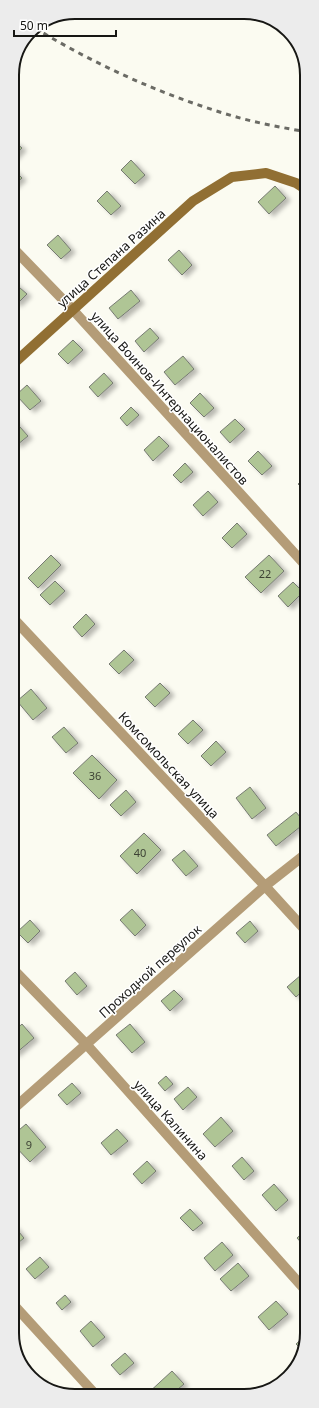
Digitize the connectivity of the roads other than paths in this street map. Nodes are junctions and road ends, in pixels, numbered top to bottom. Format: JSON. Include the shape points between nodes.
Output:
{"nodes":[{"id":1,"x":300,"y":186,"type":"edge"},
{"id":2,"x":19,"y":254,"type":"edge"},
{"id":3,"x":73,"y":310,"type":"junction"},
{"id":4,"x":19,"y":359,"type":"edge"},
{"id":5,"x":300,"y":559,"type":"edge"},
{"id":6,"x":19,"y":624,"type":"edge"},
{"id":7,"x":300,"y":858,"type":"edge"},
{"id":8,"x":265,"y":886,"type":"junction"},
{"id":9,"x":300,"y":924,"type":"edge"},
{"id":10,"x":19,"y":975,"type":"edge"},
{"id":11,"x":87,"y":1045,"type":"junction"},
{"id":12,"x":19,"y":1104,"type":"edge"},
{"id":13,"x":300,"y":1284,"type":"edge"},
{"id":14,"x":19,"y":1312,"type":"edge"},
{"id":15,"x":90,"y":1389,"type":"edge"}],
"edges":[{"from":1,"to":3,"type":"main road","name":"улица Степана Разина","via":[[266,173],[232,177],[193,201]]},
{"from":2,"to":3,"type":"street","name":"улица Воинов-Интернационалистов"},
{"from":3,"to":4,"type":"main road","name":"улица Степана Разина"},
{"from":3,"to":5,"type":"street","name":"улица Воинов-Интернационалистов"},
{"from":6,"to":8,"type":"street","name":"Комсомольская улица"},
{"from":7,"to":8,"type":"street","name":"Проходной переулок"},
{"from":8,"to":9,"type":"street","name":"Комсомольская улица"},
{"from":8,"to":11,"type":"street","name":"Проходной переулок"},
{"from":10,"to":11,"type":"street","name":"улица Калинина"},
{"from":11,"to":12,"type":"street","name":"Проходной переулок"},
{"from":11,"to":13,"type":"street","name":"улица Калинина"},
{"from":14,"to":15,"type":"street"}]}
